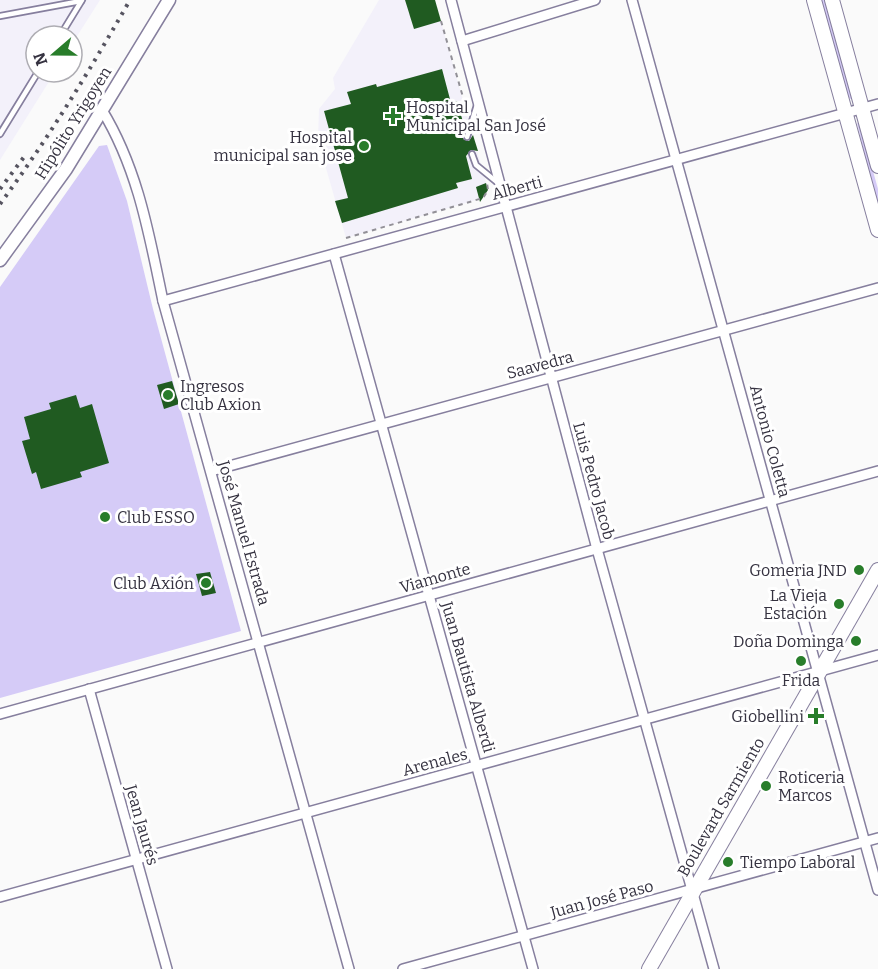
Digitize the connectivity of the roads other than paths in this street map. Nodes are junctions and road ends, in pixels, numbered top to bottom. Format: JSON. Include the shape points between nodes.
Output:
{"nodes":[{"id":1,"x":169,"y":0,"type":"edge"},
{"id":2,"x":451,"y":0,"type":"edge"},
{"id":3,"x":595,"y":0,"type":"edge"},
{"id":4,"x":632,"y":0,"type":"edge"},
{"id":5,"x":814,"y":0,"type":"edge"},
{"id":6,"x":832,"y":0,"type":"edge"},
{"id":7,"x":81,"y":1,"type":"edge"},
{"id":8,"x":0,"y":16,"type":"edge"},
{"id":9,"x":67,"y":24,"type":"edge"},
{"id":10,"x":462,"y":41,"type":"junction"},
{"id":11,"x":31,"y":84,"type":"edge"},
{"id":12,"x":478,"y":102,"type":"junction"},
{"id":13,"x":878,"y":104,"type":"edge"},
{"id":14,"x":862,"y":108,"type":"junction"},
{"id":15,"x":102,"y":110,"type":"junction"},
{"id":16,"x":845,"y":113,"type":"junction"},
{"id":17,"x":1,"y":132,"type":"edge"},
{"id":18,"x":467,"y":136,"type":"dead end"},
{"id":19,"x":472,"y":154,"type":"dead end"},
{"id":20,"x":676,"y":159,"type":"junction"},
{"id":21,"x":878,"y":166,"type":"edge"},
{"id":22,"x":500,"y":185,"type":"junction"},
{"id":23,"x":506,"y":206,"type":"junction"},
{"id":24,"x":878,"y":230,"type":"edge"},
{"id":25,"x":334,"y":254,"type":"junction"},
{"id":26,"x":0,"y":260,"type":"edge"},
{"id":27,"x":878,"y":288,"type":"edge"},
{"id":28,"x":164,"y":301,"type":"junction"},
{"id":29,"x":724,"y":330,"type":"junction"},
{"id":30,"x":551,"y":377,"type":"junction"},
{"id":31,"x":382,"y":424,"type":"junction"},
{"id":32,"x":211,"y":471,"type":"junction"},
{"id":33,"x":878,"y":471,"type":"edge"},
{"id":34,"x":771,"y":501,"type":"junction"},
{"id":35,"x":597,"y":549,"type":"junction"},
{"id":36,"x":878,"y":570,"type":"edge"},
{"id":37,"x":429,"y":595,"type":"junction"},
{"id":38,"x":259,"y":644,"type":"junction"},
{"id":39,"x":878,"y":655,"type":"edge"},
{"id":40,"x":818,"y":672,"type":"junction"},
{"id":41,"x":89,"y":689,"type":"junction"},
{"id":42,"x":0,"y":714,"type":"edge"},
{"id":43,"x":644,"y":721,"type":"junction"},
{"id":44,"x":477,"y":766,"type":"junction"},
{"id":45,"x":306,"y":813,"type":"junction"},
{"id":46,"x":878,"y":838,"type":"edge"},
{"id":47,"x":865,"y":842,"type":"junction"},
{"id":48,"x":136,"y":860,"type":"junction"},
{"id":49,"x":692,"y":890,"type":"junction"},
{"id":50,"x":878,"y":890,"type":"edge"},
{"id":51,"x":0,"y":897,"type":"edge"},
{"id":52,"x":525,"y":935,"type":"junction"},
{"id":53,"x":167,"y":969,"type":"edge"},
{"id":54,"x":349,"y":969,"type":"edge"},
{"id":55,"x":403,"y":969,"type":"edge"},
{"id":56,"x":533,"y":969,"type":"edge"},
{"id":57,"x":649,"y":969,"type":"edge"},
{"id":58,"x":714,"y":969,"type":"edge"}],
"edges":[{"from":1,"to":15,"type":"street","name":"Hipólito Yrigoyen"},
{"from":2,"to":10,"type":"street","name":"Luis Pedro Jacob"},
{"from":3,"to":10,"type":"street"},
{"from":4,"to":20,"type":"street","name":"Antonio Coletta"},
{"from":5,"to":16,"type":"main road"},
{"from":6,"to":14,"type":"main road"},
{"from":7,"to":8,"type":"lane"},
{"from":7,"to":9,"type":"lane"},
{"from":10,"to":12,"type":"street","name":"Luis Pedro Jacob"},
{"from":11,"to":17,"type":"lane"},
{"from":12,"to":18,"type":"lane"},
{"from":12,"to":22,"type":"street","name":"Luis Pedro Jacob"},
{"from":13,"to":14,"type":"street","name":"Alberti"},
{"from":14,"to":16,"type":"street","name":"Alberti"},
{"from":14,"to":21,"type":"main road"},
{"from":15,"to":26,"type":"street","name":"Hipólito Yrigoyen","via":[[66,169]]},
{"from":15,"to":28,"type":"street","name":"José Manuel Estrada","via":[[120,140],[142,200]]},
{"from":16,"to":20,"type":"street","name":"Alberti"},
{"from":16,"to":24,"type":"main road"},
{"from":19,"to":22,"type":"lane","via":[[476,165]]},
{"from":20,"to":23,"type":"street","name":"Alberti"},
{"from":20,"to":29,"type":"street","name":"Antonio Coletta"},
{"from":22,"to":23,"type":"street","name":"Luis Pedro Jacob"},
{"from":23,"to":25,"type":"street","name":"Alberti"},
{"from":23,"to":30,"type":"street","name":"Luis Pedro Jacob"},
{"from":25,"to":28,"type":"street","name":"Alberti"},
{"from":25,"to":31,"type":"street","name":"Juan Bautista Alberdi"},
{"from":27,"to":29,"type":"street","name":"Saavedra"},
{"from":28,"to":32,"type":"street","name":"José Manuel Estrada"},
{"from":29,"to":30,"type":"street","name":"Saavedra"},
{"from":29,"to":34,"type":"street","name":"Antonio Coletta"},
{"from":30,"to":31,"type":"street","name":"Saavedra"},
{"from":30,"to":35,"type":"street","name":"Luis Pedro Jacob"},
{"from":31,"to":32,"type":"street","name":"Saavedra"},
{"from":31,"to":37,"type":"street","name":"Juan Bautista Alberdi"},
{"from":32,"to":38,"type":"street","name":"José Manuel Estrada"},
{"from":33,"to":34,"type":"street","name":"Viamonte"},
{"from":34,"to":35,"type":"street","name":"Viamonte"},
{"from":34,"to":40,"type":"street","name":"Antonio Coletta"},
{"from":35,"to":37,"type":"street","name":"Viamonte"},
{"from":35,"to":43,"type":"street","name":"Luis Pedro Jacob"},
{"from":36,"to":40,"type":"main road","name":"Boulevard Sarmiento"},
{"from":37,"to":38,"type":"street","name":"Viamonte"},
{"from":37,"to":44,"type":"street","name":"Juan Bautista Alberdi"},
{"from":38,"to":41,"type":"street","name":"Viamonte"},
{"from":38,"to":45,"type":"street","name":"José Manuel Estrada"},
{"from":39,"to":40,"type":"street","name":"Arenales"},
{"from":40,"to":43,"type":"street","name":"Arenales"},
{"from":40,"to":47,"type":"street","name":"Antonio Coletta"},
{"from":40,"to":49,"type":"main road","name":"Boulevard Sarmiento"},
{"from":41,"to":42,"type":"street","name":"Viamonte"},
{"from":41,"to":48,"type":"street","name":"Jean Jaurés"},
{"from":43,"to":44,"type":"street","name":"Arenales"},
{"from":43,"to":49,"type":"street","name":"Luis Pedro Jacob"},
{"from":44,"to":45,"type":"street","name":"Arenales"},
{"from":44,"to":52,"type":"street","name":"Juan Bautista Alberdi"},
{"from":45,"to":48,"type":"street","name":"Arenales"},
{"from":45,"to":54,"type":"street","name":"José Manuel Estrada"},
{"from":46,"to":47,"type":"street","name":"Juan José Paso"},
{"from":47,"to":49,"type":"street","name":"Juan José Paso"},
{"from":47,"to":50,"type":"street","name":"Antonio Coletta"},
{"from":48,"to":51,"type":"street","name":"Arenales"},
{"from":48,"to":53,"type":"street","name":"Jean Jaurés"},
{"from":49,"to":52,"type":"street","name":"Juan José Paso"},
{"from":49,"to":57,"type":"main road","name":"Boulevard Sarmiento"},
{"from":49,"to":58,"type":"street","name":"Luis Pedro Jacob"},
{"from":52,"to":55,"type":"street","name":"Juan José Paso"},
{"from":52,"to":56,"type":"street","name":"Juan Bautista Alberdi"}]}
